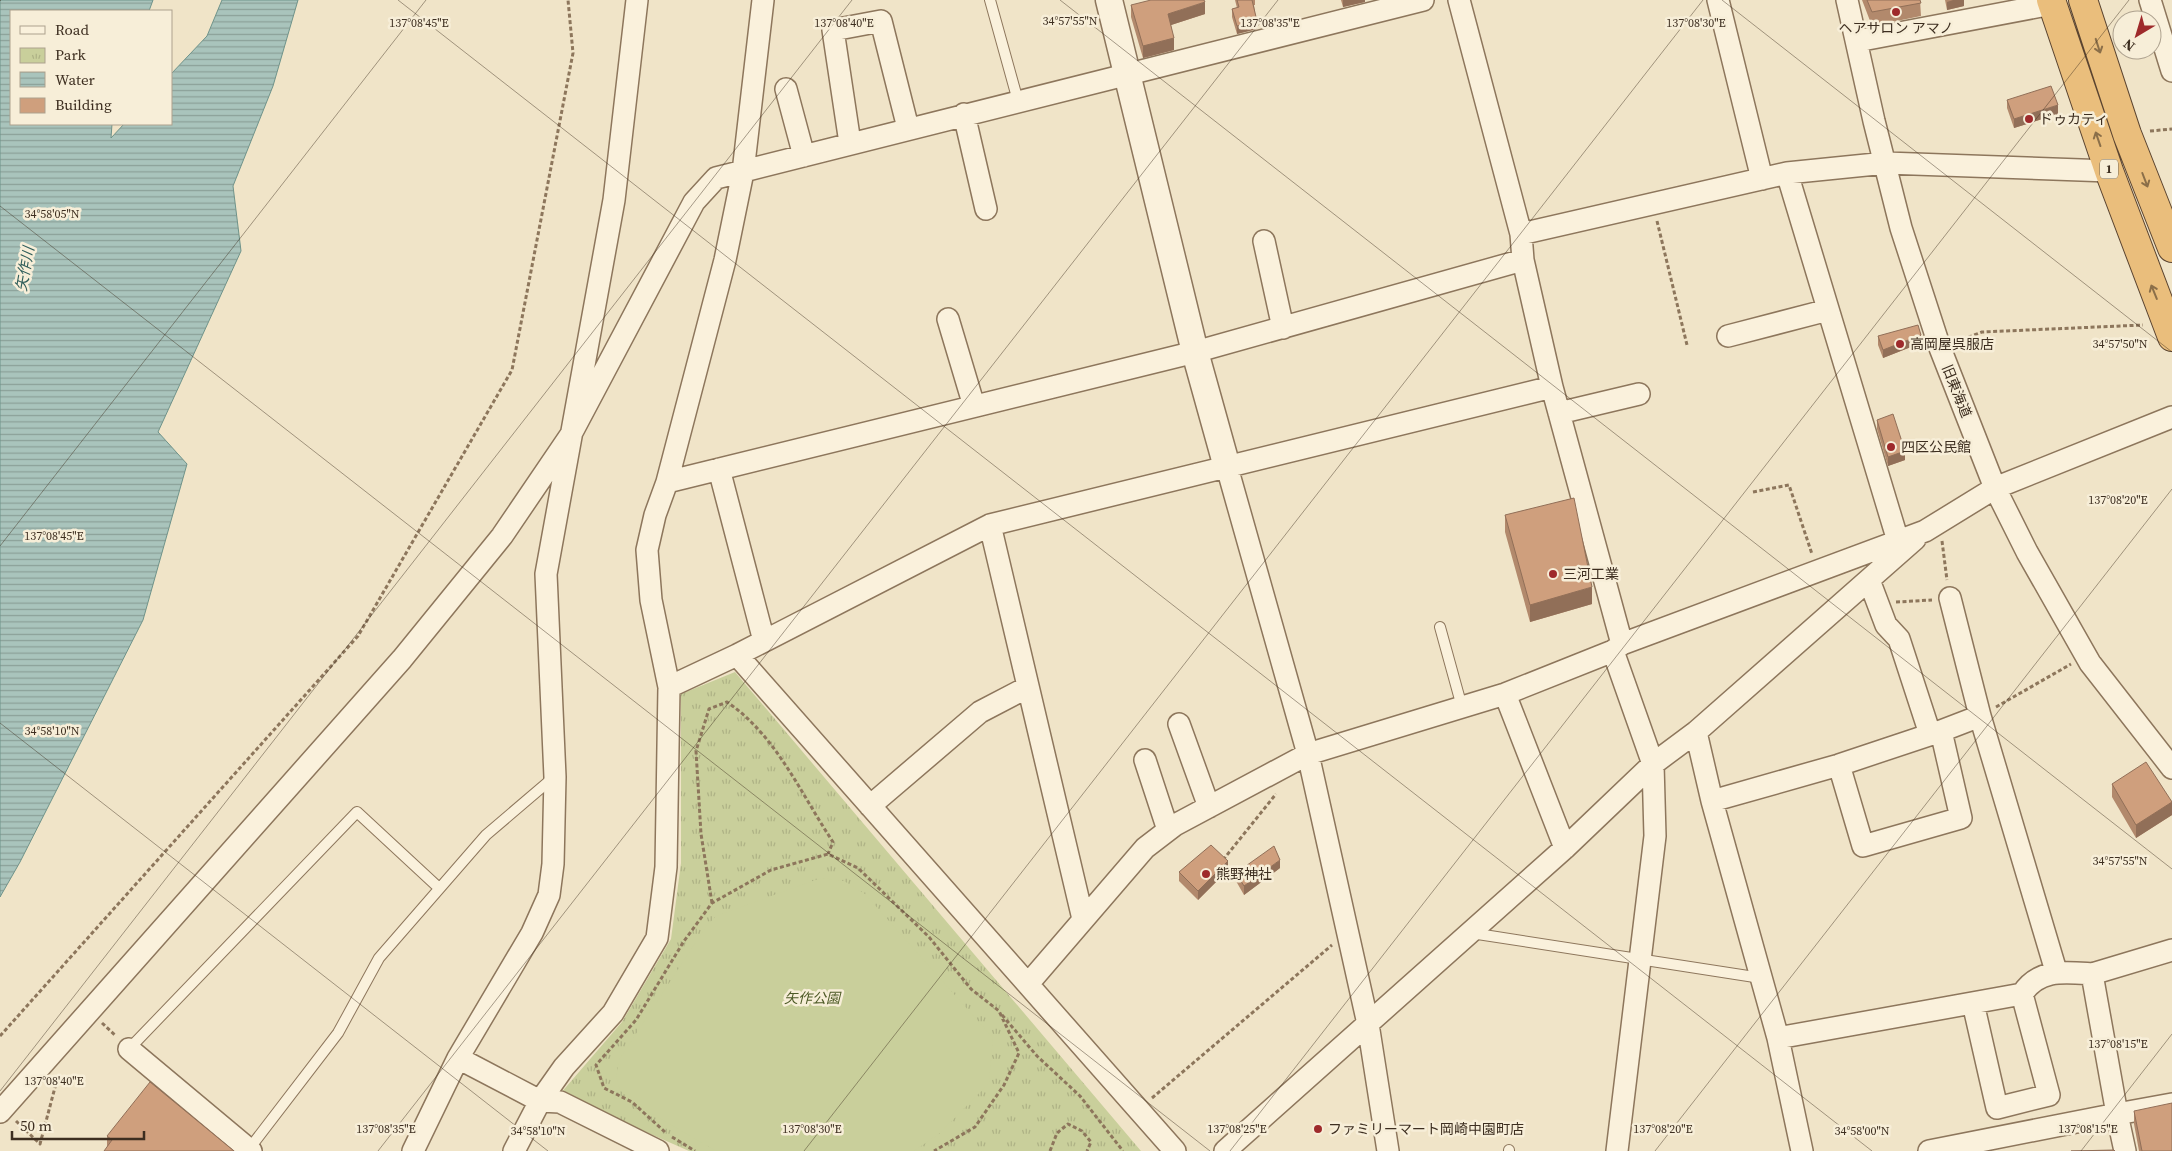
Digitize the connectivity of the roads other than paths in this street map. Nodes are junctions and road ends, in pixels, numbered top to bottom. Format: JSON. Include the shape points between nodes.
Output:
{"nodes":[{"id":1,"x":637,"y":0,"type":"edge"},
{"id":2,"x":763,"y":0,"type":"edge"},
{"id":3,"x":990,"y":0,"type":"edge"},
{"id":4,"x":1109,"y":0,"type":"edge"},
{"id":5,"x":1422,"y":0,"type":"edge"},
{"id":6,"x":1459,"y":0,"type":"edge"},
{"id":7,"x":1718,"y":0,"type":"edge"},
{"id":8,"x":1848,"y":0,"type":"edge"},
{"id":9,"x":2083,"y":0,"type":"edge"},
{"id":10,"x":2150,"y":0,"type":"edge"},
{"id":11,"x":2051,"y":2,"type":"edge"},
{"id":12,"x":1856,"y":41,"type":"junction"},
{"id":13,"x":2172,"y":71,"type":"edge"},
{"id":14,"x":1128,"y":73,"type":"junction"},
{"id":15,"x":786,"y":89,"type":"dead end"},
{"id":16,"x":1018,"y":101,"type":"junction"},
{"id":17,"x":964,"y":114,"type":"junction"},
{"id":18,"x":908,"y":128,"type":"junction"},
{"id":19,"x":850,"y":143,"type":"junction"},
{"id":20,"x":804,"y":156,"type":"junction"},
{"id":21,"x":1886,"y":163,"type":"junction"},
{"id":22,"x":2109,"y":171,"type":"junction"},
{"id":23,"x":743,"y":172,"type":"junction"},
{"id":24,"x":1787,"y":173,"type":"junction"},
{"id":25,"x":1762,"y":179,"type":"junction"},
{"id":26,"x":986,"y":209,"type":"dead end"},
{"id":27,"x":1521,"y":234,"type":"junction"},
{"id":28,"x":1264,"y":241,"type":"dead end"},
{"id":29,"x":2172,"y":248,"type":"edge"},
{"id":30,"x":1523,"y":260,"type":"junction"},
{"id":31,"x":1828,"y":310,"type":"junction"},
{"id":32,"x":948,"y":319,"type":"dead end"},
{"id":33,"x":1283,"y":328,"type":"junction"},
{"id":34,"x":2169,"y":330,"type":"edge"},
{"id":35,"x":1728,"y":336,"type":"dead end"},
{"id":36,"x":1195,"y":352,"type":"junction"},
{"id":37,"x":1552,"y":387,"type":"junction"},
{"id":38,"x":1639,"y":394,"type":"dead end"},
{"id":39,"x":974,"y":406,"type":"junction"},
{"id":40,"x":1559,"y":413,"type":"junction"},
{"id":41,"x":2172,"y":417,"type":"edge"},
{"id":42,"x":570,"y":436,"type":"junction"},
{"id":43,"x":1227,"y":467,"type":"junction"},
{"id":44,"x":719,"y":470,"type":"junction"},
{"id":45,"x":667,"y":482,"type":"junction"},
{"id":46,"x":1995,"y":488,"type":"junction"},
{"id":47,"x":990,"y":525,"type":"junction"},
{"id":48,"x":1932,"y":526,"type":"junction"},
{"id":49,"x":1898,"y":541,"type":"junction"},
{"id":50,"x":1869,"y":580,"type":"junction"},
{"id":51,"x":1950,"y":598,"type":"road end"},
{"id":52,"x":1440,"y":627,"type":"dead end"},
{"id":53,"x":764,"y":641,"type":"junction"},
{"id":54,"x":1617,"y":648,"type":"junction"},
{"id":55,"x":736,"y":655,"type":"junction"},
{"id":56,"x":669,"y":687,"type":"junction"},
{"id":57,"x":1028,"y":687,"type":"junction"},
{"id":58,"x":1505,"y":694,"type":"junction"},
{"id":59,"x":1462,"y":707,"type":"junction"},
{"id":60,"x":1980,"y":716,"type":"junction"},
{"id":61,"x":1179,"y":724,"type":"dead end"},
{"id":62,"x":1696,"y":732,"type":"junction"},
{"id":63,"x":1936,"y":733,"type":"junction"},
{"id":64,"x":1308,"y":754,"type":"junction"},
{"id":65,"x":1145,"y":760,"type":"dead end"},
{"id":66,"x":1652,"y":764,"type":"junction"},
{"id":67,"x":1839,"y":765,"type":"junction"},
{"id":68,"x":2172,"y":768,"type":"edge"},
{"id":69,"x":555,"y":777,"type":"junction"},
{"id":70,"x":1712,"y":801,"type":"junction"},
{"id":71,"x":870,"y":806,"type":"junction"},
{"id":72,"x":1209,"y":807,"type":"junction"},
{"id":73,"x":1168,"y":830,"type":"junction"},
{"id":74,"x":1566,"y":848,"type":"junction"},
{"id":75,"x":439,"y":888,"type":"junction"},
{"id":76,"x":1083,"y":919,"type":"junction"},
{"id":77,"x":1470,"y":933,"type":"junction"},
{"id":78,"x":2172,"y":950,"type":"edge"},
{"id":79,"x":1640,"y":959,"type":"junction"},
{"id":80,"x":2056,"y":971,"type":"junction"},
{"id":81,"x":2092,"y":974,"type":"junction"},
{"id":82,"x":1761,"y":978,"type":"junction"},
{"id":83,"x":1028,"y":984,"type":"junction"},
{"id":84,"x":2022,"y":994,"type":"junction"},
{"id":85,"x":1973,"y":1003,"type":"junction"},
{"id":86,"x":1368,"y":1024,"type":"junction"},
{"id":87,"x":1778,"y":1038,"type":"junction"},
{"id":88,"x":129,"y":1048,"type":"joint"},
{"id":89,"x":458,"y":1058,"type":"junction"},
{"id":90,"x":540,"y":1101,"type":"junction"},
{"id":91,"x":2172,"y":1104,"type":"edge"},
{"id":92,"x":1,"y":1110,"type":"edge"},
{"id":93,"x":2117,"y":1114,"type":"junction"},
{"id":94,"x":250,"y":1150,"type":"edge"},
{"id":95,"x":413,"y":1151,"type":"edge"},
{"id":96,"x":514,"y":1151,"type":"edge"},
{"id":97,"x":658,"y":1151,"type":"edge"},
{"id":98,"x":1175,"y":1151,"type":"edge"},
{"id":99,"x":1225,"y":1151,"type":"edge"},
{"id":100,"x":1388,"y":1151,"type":"edge"},
{"id":101,"x":1617,"y":1151,"type":"edge"},
{"id":102,"x":1802,"y":1151,"type":"edge"},
{"id":103,"x":1929,"y":1151,"type":"edge"},
{"id":104,"x":2125,"y":1151,"type":"edge"}],
"edges":[{"from":1,"to":42,"type":"street","via":[[614,200]]},
{"from":2,"to":23,"type":"street"},
{"from":3,"to":16,"type":"lane"},
{"from":4,"to":14,"type":"street"},
{"from":5,"to":14,"type":"street"},
{"from":6,"to":27,"type":"street"},
{"from":7,"to":25,"type":"street"},
{"from":8,"to":12,"type":"street","name":"旧東海道"},
{"from":9,"to":29,"type":"highway","number":"1","one_way":true,"via":[[2127,134]]},
{"from":10,"to":13,"type":"street"},
{"from":11,"to":12,"type":"street"},
{"from":22,"to":11,"type":"highway","number":"1","one_way":true},
{"from":12,"to":21,"type":"street","name":"旧東海道"},
{"from":14,"to":16,"type":"street"},
{"from":14,"to":36,"type":"street"},
{"from":15,"to":20,"type":"street"},
{"from":16,"to":17,"type":"street"},
{"from":17,"to":18,"type":"street"},
{"from":17,"to":26,"type":"street"},
{"from":18,"to":19,"type":"street"},
{"from":18,"to":19,"type":"street","via":[[880,21],[833,30]]},
{"from":19,"to":20,"type":"street"},
{"from":20,"to":23,"type":"street"},
{"from":21,"to":22,"type":"street"},
{"from":21,"to":24,"type":"street"},
{"from":21,"to":46,"type":"street","name":"旧東海道","via":[[1901,228],[1940,348]]},
{"from":34,"to":22,"type":"highway","number":"1","one_way":true},
{"from":23,"to":42,"type":"street","via":[[716,178],[694,202]]},
{"from":23,"to":45,"type":"street","via":[[725,260]]},
{"from":24,"to":25,"type":"street"},
{"from":24,"to":31,"type":"street"},
{"from":25,"to":27,"type":"street"},
{"from":27,"to":30,"type":"street"},
{"from":28,"to":33,"type":"street"},
{"from":30,"to":33,"type":"street"},
{"from":30,"to":37,"type":"street"},
{"from":31,"to":35,"type":"street"},
{"from":31,"to":49,"type":"street"},
{"from":32,"to":39,"type":"street"},
{"from":33,"to":36,"type":"street"},
{"from":36,"to":39,"type":"street"},
{"from":36,"to":43,"type":"street"},
{"from":37,"to":40,"type":"street"},
{"from":37,"to":43,"type":"street"},
{"from":38,"to":40,"type":"street"},
{"from":39,"to":44,"type":"street"},
{"from":40,"to":54,"type":"street"},
{"from":41,"to":46,"type":"street"},
{"from":42,"to":69,"type":"street","via":[[546,574]]},
{"from":42,"to":92,"type":"street","via":[[502,536],[428,629]]},
{"from":43,"to":47,"type":"street"},
{"from":43,"to":64,"type":"street"},
{"from":44,"to":45,"type":"street"},
{"from":44,"to":53,"type":"street"},
{"from":45,"to":56,"type":"street","via":[[647,550],[651,600]]},
{"from":46,"to":48,"type":"street"},
{"from":46,"to":68,"type":"street","name":"旧東海道","via":[[2086,656]]},
{"from":47,"to":53,"type":"street"},
{"from":47,"to":57,"type":"street"},
{"from":48,"to":49,"type":"street"},
{"from":48,"to":50,"type":"street"},
{"from":49,"to":54,"type":"street"},
{"from":50,"to":62,"type":"street"},
{"from":50,"to":63,"type":"street","via":[[1886,625],[1899,639]]},
{"from":51,"to":60,"type":"street"},
{"from":52,"to":59,"type":"lane"},
{"from":53,"to":55,"type":"street"},
{"from":54,"to":58,"type":"street"},
{"from":54,"to":66,"type":"street"},
{"from":55,"to":56,"type":"street"},
{"from":55,"to":71,"type":"street"},
{"from":56,"to":90,"type":"street","via":[[666,867],[657,938],[613,1013],[564,1067]]},
{"from":57,"to":71,"type":"street","via":[[980,712]]},
{"from":57,"to":76,"type":"street"},
{"from":58,"to":59,"type":"street"},
{"from":58,"to":74,"type":"street"},
{"from":59,"to":64,"type":"street"},
{"from":60,"to":63,"type":"street"},
{"from":60,"to":80,"type":"street"},
{"from":61,"to":72,"type":"street"},
{"from":62,"to":66,"type":"street"},
{"from":62,"to":70,"type":"street"},
{"from":63,"to":67,"type":"street"},
{"from":63,"to":67,"type":"street","via":[[1961,818],[1862,846]]},
{"from":64,"to":72,"type":"street"},
{"from":64,"to":86,"type":"street"},
{"from":65,"to":73,"type":"street"},
{"from":66,"to":74,"type":"street"},
{"from":66,"to":79,"type":"street","via":[[1654,836]]},
{"from":67,"to":70,"type":"street"},
{"from":69,"to":75,"type":"lane","via":[[486,835]]},
{"from":69,"to":89,"type":"street","via":[[549,895],[532,933]]},
{"from":70,"to":82,"type":"street"},
{"from":71,"to":83,"type":"street"},
{"from":72,"to":73,"type":"street"},
{"from":73,"to":76,"type":"street","via":[[1145,848]]},
{"from":74,"to":77,"type":"street"},
{"from":75,"to":88,"type":"lane","via":[[356,812]]},
{"from":75,"to":94,"type":"lane","via":[[379,958],[338,1033]]},
{"from":76,"to":83,"type":"street"},
{"from":77,"to":79,"type":"lane"},
{"from":77,"to":86,"type":"street"},
{"from":78,"to":81,"type":"street"},
{"from":79,"to":82,"type":"lane"},
{"from":79,"to":101,"type":"street"},
{"from":80,"to":81,"type":"street"},
{"from":80,"to":84,"type":"street","via":[[2028,985]]},
{"from":81,"to":93,"type":"street"},
{"from":82,"to":87,"type":"street"},
{"from":83,"to":98,"type":"street"},
{"from":84,"to":85,"type":"street"},
{"from":84,"to":85,"type":"street","via":[[2049,1095],[1997,1108]]},
{"from":85,"to":87,"type":"street"},
{"from":86,"to":99,"type":"street"},
{"from":86,"to":100,"type":"street"},
{"from":87,"to":102,"type":"street"},
{"from":88,"to":94,"type":"street"},
{"from":89,"to":90,"type":"street"},
{"from":89,"to":95,"type":"street"},
{"from":90,"to":96,"type":"street"},
{"from":90,"to":97,"type":"street","via":[[560,1102]]},
{"from":91,"to":93,"type":"street"},
{"from":93,"to":103,"type":"street"},
{"from":93,"to":104,"type":"street"}]}
